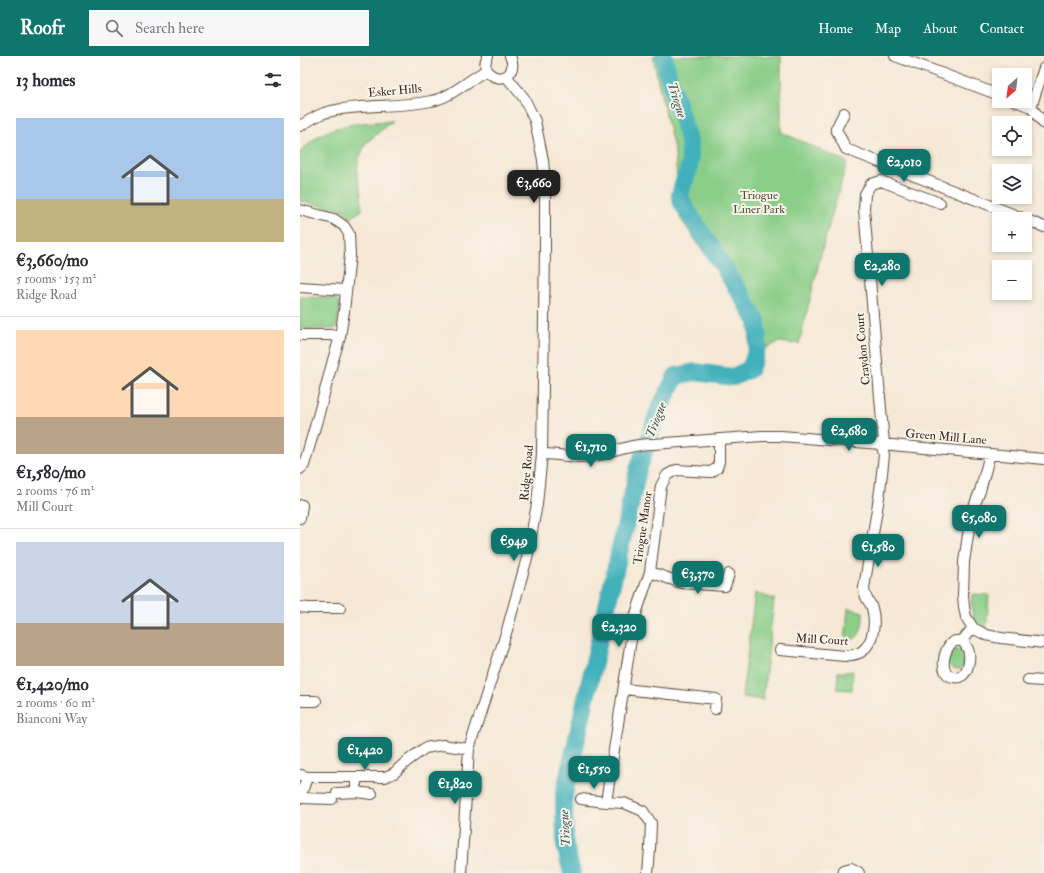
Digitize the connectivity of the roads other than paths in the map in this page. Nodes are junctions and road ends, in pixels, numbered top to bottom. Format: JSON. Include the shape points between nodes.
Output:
{"nodes":[{"id":1,"x":488,"y":56,"type":"edge"},
{"id":2,"x":510,"y":56,"type":"edge"},
{"id":3,"x":895,"y":56,"type":"edge"},
{"id":4,"x":1044,"y":68,"type":"edge"},
{"id":5,"x":487,"y":70,"type":"junction"},
{"id":6,"x":506,"y":76,"type":"junction"},
{"id":7,"x":992,"y":92,"type":"edge"},
{"id":8,"x":1032,"y":104,"type":"edge"},
{"id":9,"x":1032,"y":108,"type":"edge"},
{"id":10,"x":844,"y":112,"type":"dead end"},
{"id":11,"x":1044,"y":124,"type":"edge"},
{"id":12,"x":300,"y":126,"type":"edge"},
{"id":13,"x":940,"y":203,"type":"dead end"},
{"id":14,"x":300,"y":210,"type":"edge"},
{"id":15,"x":1007,"y":212,"type":"edge"},
{"id":16,"x":1032,"y":222,"type":"edge"},
{"id":17,"x":1044,"y":227,"type":"edge"},
{"id":18,"x":300,"y":287,"type":"edge"},
{"id":19,"x":346,"y":290,"type":"junction"},
{"id":20,"x":300,"y":335,"type":"edge"},
{"id":21,"x":340,"y":337,"type":"junction"},
{"id":22,"x":719,"y":439,"type":"junction"},
{"id":23,"x":882,"y":444,"type":"junction"},
{"id":24,"x":542,"y":454,"type":"junction"},
{"id":25,"x":990,"y":454,"type":"junction"},
{"id":26,"x":1044,"y":459,"type":"edge"},
{"id":27,"x":300,"y":469,"type":"edge"},
{"id":28,"x":302,"y":505,"type":"dead end"},
{"id":29,"x":300,"y":518,"type":"edge"},
{"id":30,"x":650,"y":572,"type":"junction"},
{"id":31,"x":729,"y":574,"type":"dead end"},
{"id":32,"x":300,"y":607,"type":"edge"},
{"id":33,"x":340,"y":608,"type":"dead end"},
{"id":34,"x":973,"y":628,"type":"junction"},
{"id":35,"x":962,"y":641,"type":"dead end"},
{"id":36,"x":1044,"y":643,"type":"edge"},
{"id":37,"x":780,"y":650,"type":"dead end"},
{"id":38,"x":1028,"y":680,"type":"dead end"},
{"id":39,"x":1044,"y":681,"type":"edge"},
{"id":40,"x":624,"y":689,"type":"junction"},
{"id":41,"x":300,"y":701,"type":"edge"},
{"id":42,"x":316,"y":701,"type":"dead end"},
{"id":43,"x":716,"y":709,"type":"dead end"},
{"id":44,"x":469,"y":749,"type":"junction"},
{"id":45,"x":303,"y":776,"type":"edge"},
{"id":46,"x":356,"y":777,"type":"junction"},
{"id":47,"x":356,"y":792,"type":"junction"},
{"id":48,"x":372,"y":794,"type":"dead end"},
{"id":49,"x":300,"y":798,"type":"edge"},
{"id":50,"x":581,"y":799,"type":"dead end"},
{"id":51,"x":606,"y":802,"type":"junction"},
{"id":52,"x":461,"y":873,"type":"edge"},
{"id":53,"x":648,"y":873,"type":"edge"},
{"id":54,"x":842,"y":873,"type":"edge"},
{"id":55,"x":859,"y":873,"type":"edge"}],
"edges":[{"from":1,"to":5,"type":"street","via":[[485,64]]},
{"from":2,"to":6,"type":"street","via":[[513,66]]},
{"from":3,"to":7,"type":"street"},
{"from":4,"to":8,"type":"street"},
{"from":5,"to":6,"type":"street","via":[[491,76]]},
{"from":5,"to":12,"type":"street","name":"Esker Hills","via":[[441,99],[412,104],[344,108],[324,113]]},
{"from":6,"to":24,"type":"street","name":"Ridge Road","via":[[524,98],[535,121],[543,160],[545,248]]},
{"from":9,"to":11,"type":"street"},
{"from":10,"to":15,"type":"street","via":[[836,129],[846,149]]},
{"from":13,"to":23,"type":"street","name":"Craydon Court","via":[[880,181],[871,184],[865,194],[864,209]]},
{"from":14,"to":19,"type":"street","via":[[334,220],[344,226],[349,234],[350,255]]},
{"from":16,"to":17,"type":"street"},
{"from":18,"to":19,"type":"street"},
{"from":19,"to":21,"type":"street"},
{"from":20,"to":21,"type":"street"},
{"from":21,"to":27,"type":"street","via":[[304,465]]},
{"from":22,"to":23,"type":"street","name":"Green Mill Lane","via":[[780,436]]},
{"from":22,"to":24,"type":"street","name":"Green Mill Lane","via":[[644,443],[589,457]]},
{"from":22,"to":30,"type":"street","name":"Triogue Manor","via":[[717,468],[711,472],[676,470],[667,475],[661,486]]},
{"from":23,"to":25,"type":"street","name":"Green Mill Lane"},
{"from":23,"to":37,"type":"street","name":"Mill Court","via":[[884,455],[880,491],[864,588],[873,614],[870,640],[860,652],[845,656]]},
{"from":24,"to":44,"type":"street","name":"Ridge Road","via":[[537,504],[527,558]]},
{"from":25,"to":26,"type":"street","name":"Green Mill Lane"},
{"from":25,"to":34,"type":"street","via":[[973,509],[964,562],[964,608]]},
{"from":28,"to":29,"type":"street"},
{"from":30,"to":31,"type":"street","name":"Triogue Manor","via":[[682,583],[725,586]]},
{"from":30,"to":40,"type":"street","name":"Triogue Manor","via":[[634,620]]},
{"from":32,"to":33,"type":"street"},
{"from":34,"to":35,"type":"street"},
{"from":34,"to":36,"type":"street","via":[[991,637]]},
{"from":38,"to":39,"type":"street"},
{"from":40,"to":43,"type":"street","via":[[716,699]]},
{"from":40,"to":51,"type":"street","name":"Triogue Manor"},
{"from":41,"to":42,"type":"street"},
{"from":44,"to":46,"type":"street","via":[[443,745],[425,748],[394,773],[385,777]]},
{"from":44,"to":52,"type":"street","name":"Ridge Road"},
{"from":45,"to":46,"type":"street"},
{"from":45,"to":49,"type":"street"},
{"from":46,"to":47,"type":"street"},
{"from":47,"to":48,"type":"street"},
{"from":47,"to":49,"type":"street"},
{"from":50,"to":51,"type":"street"},
{"from":51,"to":53,"type":"street","via":[[624,803],[643,811],[651,823]]},
{"from":54,"to":55,"type":"street","via":[[851,868]]}]}
